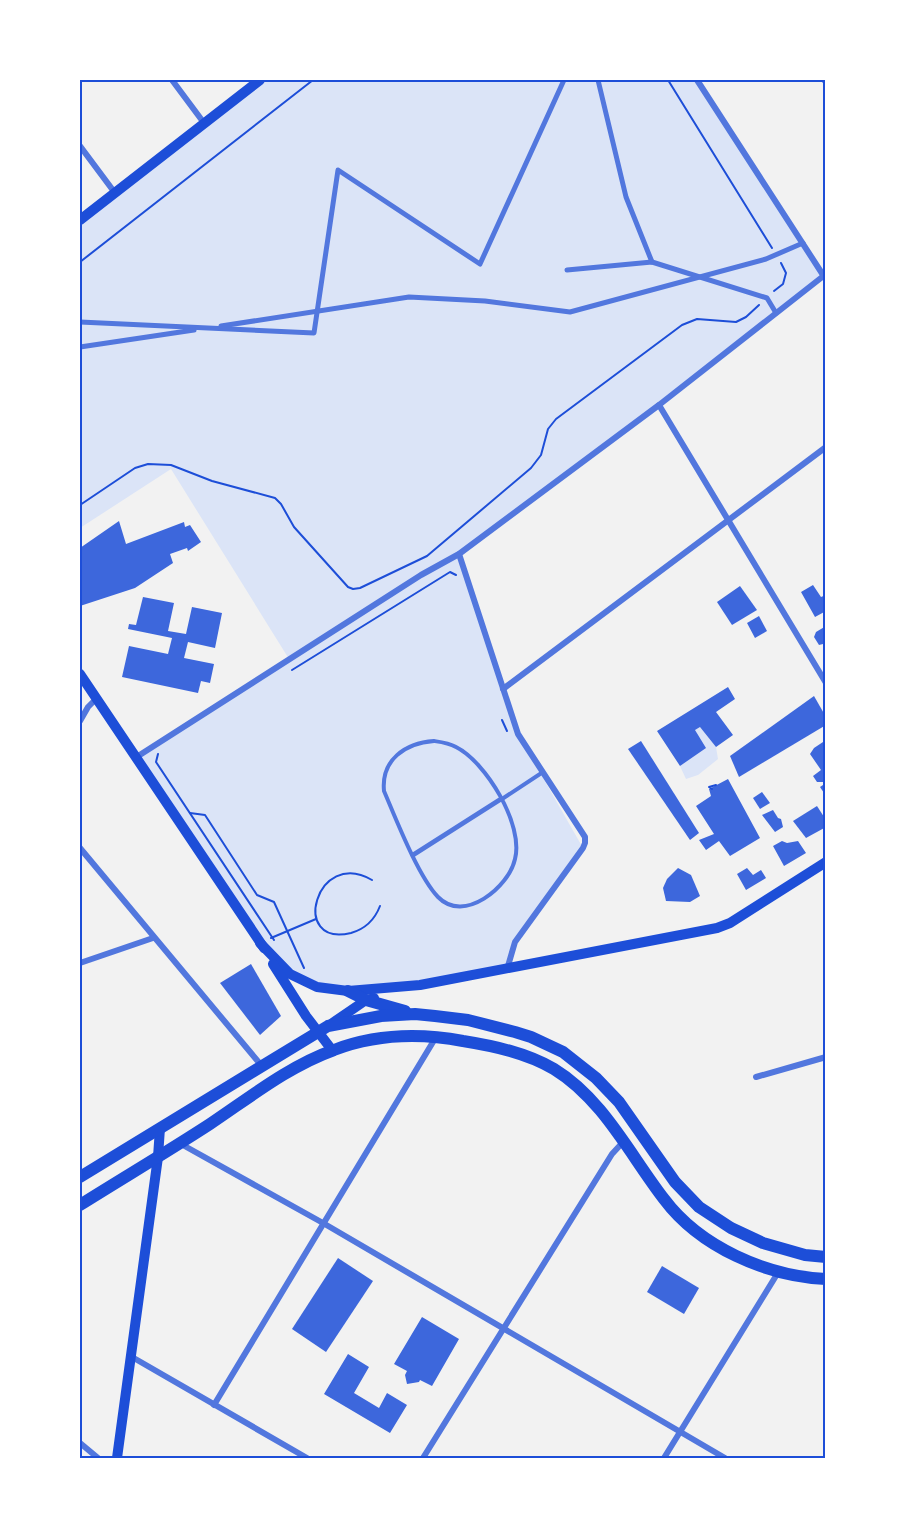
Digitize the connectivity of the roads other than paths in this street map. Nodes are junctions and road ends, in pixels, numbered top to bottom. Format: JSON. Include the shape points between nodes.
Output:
{"nodes":[{"id":1,"x":172,"y":80,"type":"edge"},
{"id":2,"x":260,"y":80,"type":"edge"},
{"id":3,"x":564,"y":80,"type":"edge"},
{"id":4,"x":598,"y":80,"type":"edge"},
{"id":5,"x":697,"y":80,"type":"edge"},
{"id":6,"x":204,"y":123,"type":"junction"},
{"id":7,"x":80,"y":146,"type":"edge"},
{"id":8,"x":115,"y":193,"type":"junction"},
{"id":9,"x":80,"y":220,"type":"edge"},
{"id":10,"x":803,"y":243,"type":"junction"},
{"id":11,"x":652,"y":262,"type":"junction"},
{"id":12,"x":567,"y":270,"type":"dead end"},
{"id":13,"x":825,"y":276,"type":"edge"},
{"id":14,"x":699,"y":277,"type":"junction"},
{"id":15,"x":317,"y":311,"type":"junction"},
{"id":16,"x":776,"y":314,"type":"junction"},
{"id":17,"x":80,"y":322,"type":"edge"},
{"id":18,"x":208,"y":328,"type":"junction"},
{"id":19,"x":80,"y":347,"type":"edge"},
{"id":20,"x":659,"y":405,"type":"junction"},
{"id":21,"x":825,"y":447,"type":"edge"},
{"id":22,"x":729,"y":521,"type":"junction"},
{"id":23,"x":459,"y":554,"type":"junction"},
{"id":24,"x":80,"y":674,"type":"edge"},
{"id":25,"x":825,"y":683,"type":"edge"},
{"id":26,"x":503,"y":689,"type":"junction"},
{"id":27,"x":96,"y":699,"type":"junction"},
{"id":28,"x":80,"y":722,"type":"edge"},
{"id":29,"x":135,"y":758,"type":"junction"},
{"id":30,"x":543,"y":772,"type":"junction"},
{"id":31,"x":501,"y":800,"type":"junction"},
{"id":32,"x":80,"y":848,"type":"edge"},
{"id":33,"x":413,"y":855,"type":"junction"},
{"id":34,"x":825,"y":862,"type":"edge"},
{"id":35,"x":153,"y":938,"type":"junction"},
{"id":36,"x":260,"y":942,"type":"junction"},
{"id":37,"x":80,"y":963,"type":"edge"},
{"id":38,"x":508,"y":966,"type":"junction"},
{"id":39,"x":420,"y":985,"type":"junction"},
{"id":40,"x":348,"y":991,"type":"junction"},
{"id":41,"x":366,"y":1000,"type":"junction"},
{"id":42,"x":415,"y":1014,"type":"junction"},
{"id":43,"x":323,"y":1029,"type":"junction"},
{"id":44,"x":436,"y":1037,"type":"junction"},
{"id":45,"x":332,"y":1050,"type":"junction"},
{"id":46,"x":825,"y":1057,"type":"edge"},
{"id":47,"x":261,"y":1065,"type":"junction"},
{"id":48,"x":756,"y":1077,"type":"dead end"},
{"id":49,"x":160,"y":1128,"type":"junction"},
{"id":50,"x":624,"y":1141,"type":"junction"},
{"id":51,"x":181,"y":1143,"type":"junction"},
{"id":52,"x":158,"y":1156,"type":"junction"},
{"id":53,"x":80,"y":1177,"type":"edge"},
{"id":54,"x":80,"y":1205,"type":"edge"},
{"id":55,"x":322,"y":1223,"type":"junction"},
{"id":56,"x":825,"y":1257,"type":"edge"},
{"id":57,"x":779,"y":1271,"type":"junction"},
{"id":58,"x":824,"y":1279,"type":"edge"},
{"id":59,"x":504,"y":1330,"type":"junction"},
{"id":60,"x":132,"y":1358,"type":"junction"},
{"id":61,"x":214,"y":1405,"type":"junction"},
{"id":62,"x":679,"y":1432,"type":"junction"},
{"id":63,"x":80,"y":1443,"type":"edge"},
{"id":64,"x":98,"y":1458,"type":"edge"},
{"id":65,"x":117,"y":1458,"type":"edge"},
{"id":66,"x":307,"y":1458,"type":"edge"},
{"id":67,"x":423,"y":1458,"type":"edge"},
{"id":68,"x":664,"y":1458,"type":"edge"},
{"id":69,"x":725,"y":1458,"type":"edge"}],
"edges":[{"from":1,"to":6,"type":"street"},
{"from":2,"to":6,"type":"main road"},
{"from":3,"to":15,"type":"street","via":[[480,264],[338,170]]},
{"from":4,"to":11,"type":"street","via":[[626,197]]},
{"from":5,"to":10,"type":"street"},
{"from":6,"to":8,"type":"main road"},
{"from":7,"to":8,"type":"street"},
{"from":8,"to":9,"type":"main road"},
{"from":10,"to":13,"type":"street"},
{"from":10,"to":14,"type":"street","via":[[776,255]]},
{"from":11,"to":12,"type":"street"},
{"from":11,"to":14,"type":"street"},
{"from":13,"to":16,"type":"street"},
{"from":14,"to":15,"type":"street","via":[[570,312],[409,297]]},
{"from":14,"to":16,"type":"street","via":[[767,298]]},
{"from":15,"to":18,"type":"street"},
{"from":15,"to":18,"type":"street","via":[[314,333]]},
{"from":16,"to":20,"type":"street"},
{"from":17,"to":18,"type":"street"},
{"from":18,"to":19,"type":"street"},
{"from":20,"to":22,"type":"street"},
{"from":20,"to":23,"type":"street"},
{"from":21,"to":22,"type":"street"},
{"from":22,"to":25,"type":"street"},
{"from":22,"to":26,"type":"street"},
{"from":23,"to":26,"type":"street"},
{"from":23,"to":29,"type":"street"},
{"from":24,"to":27,"type":"main road"},
{"from":26,"to":30,"type":"street","via":[[518,734]]},
{"from":27,"to":28,"type":"street"},
{"from":27,"to":29,"type":"main road"},
{"from":29,"to":36,"type":"main road"},
{"from":30,"to":31,"type":"lane"},
{"from":30,"to":38,"type":"street","via":[[585,837],[585,843],[514,942]]},
{"from":31,"to":33,"type":"street"},
{"from":31,"to":33,"type":"lane","via":[[514,828],[516,857],[506,879],[488,897],[455,906],[439,899]]},
{"from":31,"to":33,"type":"lane","via":[[476,763],[456,747],[434,741],[408,746],[394,756],[383,779],[384,791]]},
{"from":32,"to":35,"type":"street"},
{"from":34,"to":38,"type":"main road","via":[[717,928]]},
{"from":35,"to":37,"type":"street"},
{"from":35,"to":47,"type":"street"},
{"from":36,"to":40,"type":"main road","via":[[290,974],[317,987]]},
{"from":36,"to":43,"type":"main road"},
{"from":38,"to":39,"type":"main road"},
{"from":39,"to":40,"type":"main road"},
{"from":39,"to":41,"type":"main road"},
{"from":40,"to":41,"type":"main road"},
{"from":41,"to":42,"type":"main road"},
{"from":41,"to":43,"type":"main road"},
{"from":42,"to":43,"type":"main road","via":[[381,1016]]},
{"from":42,"to":56,"type":"main road","via":[[497,1027],[563,1052],[613,1095],[675,1182],[699,1207],[763,1243]]},
{"from":43,"to":45,"type":"main road"},
{"from":43,"to":47,"type":"main road"},
{"from":44,"to":45,"type":"main road","via":[[384,1037]]},
{"from":44,"to":50,"type":"main road","via":[[521,1054],[555,1070],[594,1104]]},
{"from":44,"to":55,"type":"street"},
{"from":45,"to":51,"type":"main road","via":[[282,1076]]},
{"from":46,"to":48,"type":"street"},
{"from":47,"to":49,"type":"main road"},
{"from":49,"to":52,"type":"main road"},
{"from":49,"to":53,"type":"main road"},
{"from":50,"to":57,"type":"main road","via":[[663,1199],[695,1232],[734,1254]]},
{"from":50,"to":59,"type":"street","via":[[612,1154]]},
{"from":51,"to":52,"type":"main road"},
{"from":51,"to":55,"type":"street"},
{"from":52,"to":54,"type":"main road"},
{"from":52,"to":60,"type":"main road"},
{"from":55,"to":59,"type":"street"},
{"from":55,"to":61,"type":"street"},
{"from":57,"to":58,"type":"main road"},
{"from":57,"to":62,"type":"street"},
{"from":59,"to":62,"type":"street"},
{"from":59,"to":67,"type":"street"},
{"from":60,"to":61,"type":"street"},
{"from":60,"to":65,"type":"main road"},
{"from":61,"to":66,"type":"street"},
{"from":62,"to":68,"type":"street"},
{"from":62,"to":69,"type":"street"},
{"from":63,"to":64,"type":"street"}]}
